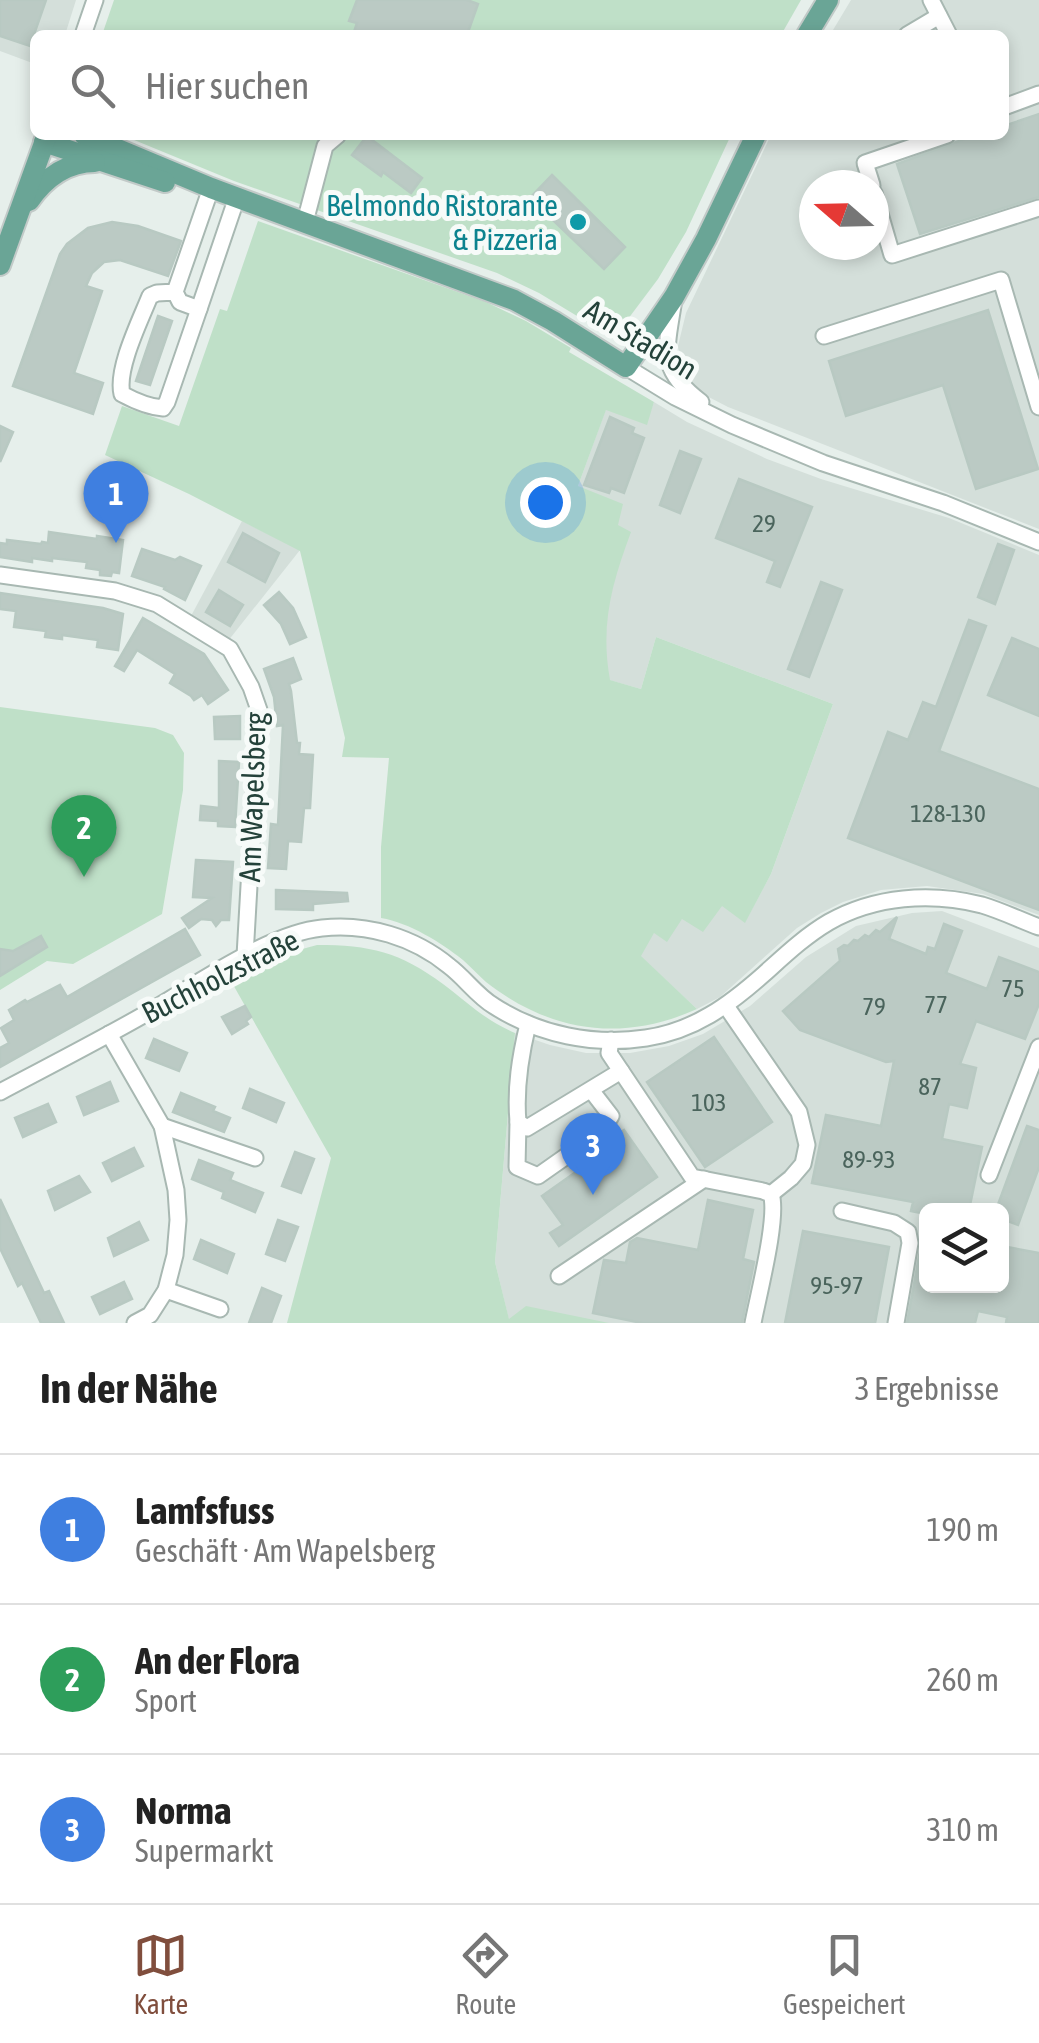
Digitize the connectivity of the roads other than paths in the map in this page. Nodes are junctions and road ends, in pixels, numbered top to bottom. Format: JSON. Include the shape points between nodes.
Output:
{"nodes":[{"id":1,"x":96,"y":0,"type":"edge"},
{"id":2,"x":828,"y":0,"type":"edge"},
{"id":3,"x":930,"y":0,"type":"edge"},
{"id":4,"x":939,"y":16,"type":"junction"},
{"id":5,"x":85,"y":30,"type":"edge"},
{"id":6,"x":810,"y":30,"type":"edge"},
{"id":7,"x":915,"y":30,"type":"edge"},
{"id":8,"x":947,"y":30,"type":"edge"},
{"id":9,"x":1039,"y":94,"type":"edge"},
{"id":10,"x":1009,"y":104,"type":"edge"},
{"id":11,"x":45,"y":140,"type":"edge"},
{"id":12,"x":48,"y":140,"type":"edge"},
{"id":13,"x":96,"y":140,"type":"edge"},
{"id":14,"x":332,"y":140,"type":"edge"},
{"id":15,"x":754,"y":140,"type":"edge"},
{"id":16,"x":933,"y":140,"type":"edge"},
{"id":17,"x":108,"y":162,"type":"junction"},
{"id":18,"x":868,"y":170,"type":"edge"},
{"id":19,"x":211,"y":188,"type":"junction"},
{"id":20,"x":236,"y":198,"type":"junction"},
{"id":21,"x":1038,"y":210,"type":"edge"},
{"id":22,"x":19,"y":215,"type":"junction"},
{"id":23,"x":305,"y":222,"type":"junction"},
{"id":24,"x":889,"y":246,"type":"edge"},
{"id":25,"x":0,"y":266,"type":"edge"},
{"id":26,"x":175,"y":292,"type":"junction"},
{"id":27,"x":674,"y":297,"type":"junction"},
{"id":28,"x":199,"y":309,"type":"junction"},
{"id":29,"x":824,"y":336,"type":"dead end"},
{"id":30,"x":626,"y":366,"type":"junction"},
{"id":31,"x":1039,"y":407,"type":"edge"},
{"id":32,"x":732,"y":425,"type":"junction"},
{"id":33,"x":1039,"y":542,"type":"edge"},
{"id":34,"x":0,"y":576,"type":"edge"},
{"id":35,"x":1039,"y":927,"type":"edge"},
{"id":36,"x":245,"y":956,"type":"junction"},
{"id":37,"x":726,"y":1006,"type":"junction"},
{"id":38,"x":528,"y":1024,"type":"junction"},
{"id":39,"x":109,"y":1034,"type":"junction"},
{"id":40,"x":604,"y":1040,"type":"junction"},
{"id":41,"x":1039,"y":1048,"type":"edge"},
{"id":42,"x":617,"y":1074,"type":"junction"},
{"id":43,"x":591,"y":1090,"type":"junction"},
{"id":44,"x":0,"y":1092,"type":"edge"},
{"id":45,"x":518,"y":1122,"type":"junction"},
{"id":46,"x":162,"y":1126,"type":"junction"},
{"id":47,"x":255,"y":1158,"type":"dead end"},
{"id":48,"x":989,"y":1175,"type":"dead end"},
{"id":49,"x":704,"y":1179,"type":"junction"},
{"id":50,"x":771,"y":1194,"type":"junction"},
{"id":51,"x":842,"y":1212,"type":"dead end"},
{"id":52,"x":559,"y":1276,"type":"dead end"},
{"id":53,"x":166,"y":1290,"type":"junction"},
{"id":54,"x":220,"y":1308,"type":"dead end"},
{"id":55,"x":152,"y":1319,"type":"edge"},
{"id":56,"x":135,"y":1323,"type":"edge"},
{"id":57,"x":753,"y":1323,"type":"edge"},
{"id":58,"x":896,"y":1323,"type":"edge"}],
"edges":[{"from":1,"to":5,"type":"street"},
{"from":2,"to":6,"type":"main road"},
{"from":3,"to":4,"type":"street"},
{"from":4,"to":7,"type":"street"},
{"from":4,"to":8,"type":"street"},
{"from":9,"to":10,"type":"street"},
{"from":11,"to":22,"type":"main road"},
{"from":12,"to":17,"type":"main road","name":"Am Stadion"},
{"from":13,"to":19,"type":"main road","name":"Am Stadion"},
{"from":14,"to":23,"type":"street"},
{"from":15,"to":27,"type":"main road"},
{"from":16,"to":18,"type":"street","via":[[866,164]]},
{"from":17,"to":19,"type":"main road","name":"Am Stadion","via":[[176,185]]},
{"from":17,"to":22,"type":"main road","via":[[61,170]]},
{"from":19,"to":20,"type":"main road","name":"Am Stadion"},
{"from":19,"to":26,"type":"street"},
{"from":20,"to":23,"type":"main road","name":"Am Stadion"},
{"from":20,"to":28,"type":"street"},
{"from":21,"to":24,"type":"street","via":[[892,256]]},
{"from":22,"to":25,"type":"main road"},
{"from":23,"to":30,"type":"main road","name":"Am Stadion","via":[[514,300]]},
{"from":26,"to":28,"type":"street","via":[[180,302]]},
{"from":26,"to":28,"type":"street","via":[[150,296],[122,394],[163,408]]},
{"from":27,"to":30,"type":"main road"},
{"from":27,"to":32,"type":"street","via":[[668,363],[676,380]]},
{"from":29,"to":31,"type":"street","via":[[1001,280]]},
{"from":30,"to":32,"type":"street","name":"Am Stadion"},
{"from":32,"to":33,"type":"street","name":"Am Stadion"},
{"from":34,"to":36,"type":"street","name":"Am Wapelsberg","via":[[115,591],[156,604],[230,648],[259,710]]},
{"from":35,"to":37,"type":"street","name":"Buchholzstraße","via":[[951,899],[863,906],[791,950]]},
{"from":36,"to":38,"type":"street","name":"Buchholzstraße","via":[[322,928],[394,935],[423,948],[481,997]]},
{"from":36,"to":39,"type":"street","name":"Buchholzstraße"},
{"from":37,"to":40,"type":"street","name":"Buchholzstraße","via":[[679,1030]]},
{"from":37,"to":50,"type":"street","via":[[799,1112],[807,1145],[803,1164]]},
{"from":38,"to":40,"type":"street","name":"Buchholzstraße"},
{"from":38,"to":45,"type":"street"},
{"from":39,"to":44,"type":"street","name":"Buchholzstraße"},
{"from":39,"to":46,"type":"street"},
{"from":40,"to":42,"type":"street"},
{"from":41,"to":48,"type":"street"},
{"from":42,"to":43,"type":"street"},
{"from":42,"to":49,"type":"street","via":[[688,1173]]},
{"from":43,"to":45,"type":"street","via":[[527,1128]]},
{"from":43,"to":45,"type":"street","via":[[611,1116],[602,1131],[538,1176],[517,1168]]},
{"from":46,"to":47,"type":"street"},
{"from":46,"to":53,"type":"street","via":[[178,1220]]},
{"from":49,"to":50,"type":"street"},
{"from":49,"to":52,"type":"street"},
{"from":50,"to":57,"type":"street"},
{"from":51,"to":58,"type":"street","via":[[908,1232]]},
{"from":53,"to":54,"type":"street"},
{"from":53,"to":55,"type":"street"},
{"from":55,"to":56,"type":"street"}]}
